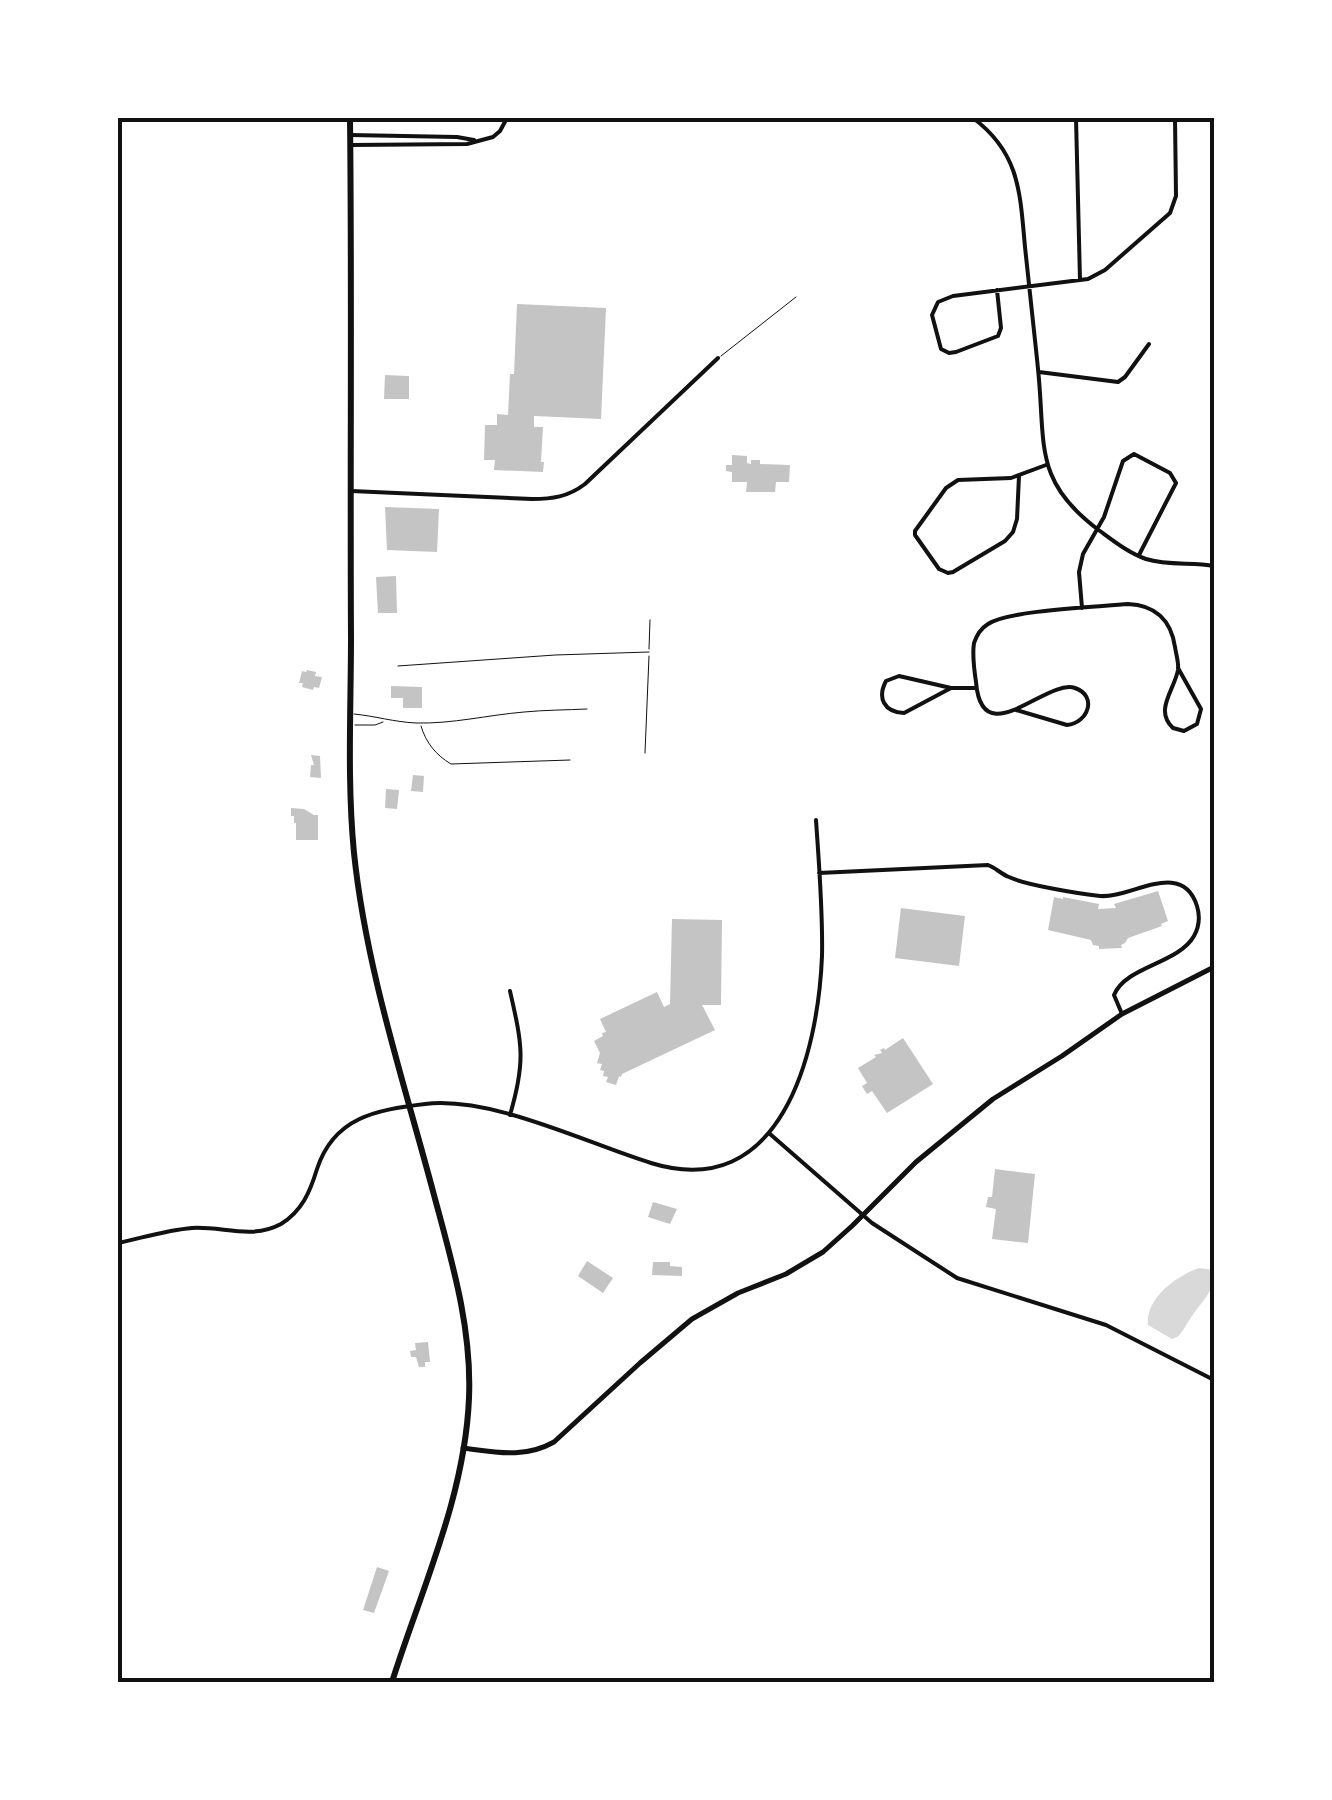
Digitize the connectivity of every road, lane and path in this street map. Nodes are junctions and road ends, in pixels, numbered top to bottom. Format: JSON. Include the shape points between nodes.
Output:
{"nodes":[{"id":1,"x":350,"y":118,"type":"edge"},
{"id":2,"x":508,"y":118,"type":"edge"},
{"id":3,"x":973,"y":118,"type":"edge"},
{"id":4,"x":1076,"y":118,"type":"edge"},
{"id":5,"x":1175,"y":118,"type":"edge"},
{"id":6,"x":350,"y":140,"type":"junction"},
{"id":7,"x":474,"y":140,"type":"junction"},
{"id":8,"x":1080,"y":280,"type":"junction"},
{"id":9,"x":1029,"y":286,"type":"junction"},
{"id":10,"x":998,"y":290,"type":"junction"},
{"id":11,"x":796,"y":296,"type":"dead end"},
{"id":12,"x":1149,"y":344,"type":"dead end"},
{"id":13,"x":718,"y":358,"type":"joint"},
{"id":14,"x":1039,"y":372,"type":"junction"},
{"id":15,"x":1046,"y":465,"type":"junction"},
{"id":16,"x":1019,"y":476,"type":"junction"},
{"id":17,"x":351,"y":491,"type":"junction"},
{"id":18,"x":1097,"y":529,"type":"junction"},
{"id":19,"x":1139,"y":556,"type":"junction"},
{"id":20,"x":1214,"y":566,"type":"edge"},
{"id":21,"x":1082,"y":608,"type":"junction"},
{"id":22,"x":650,"y":620,"type":"dead end"},
{"id":23,"x":649,"y":652,"type":"junction"},
{"id":24,"x":398,"y":666,"type":"dead end"},
{"id":25,"x":1178,"y":668,"type":"junction"},
{"id":26,"x":951,"y":688,"type":"junction"},
{"id":27,"x":976,"y":688,"type":"junction"},
{"id":28,"x":587,"y":708,"type":"dead end"},
{"id":29,"x":1016,"y":710,"type":"junction"},
{"id":30,"x":351,"y":713,"type":"junction"},
{"id":31,"x":386,"y":720,"type":"junction"},
{"id":32,"x":420,"y":723,"type":"junction"},
{"id":33,"x":351,"y":725,"type":"junction"},
{"id":34,"x":646,"y":752,"type":"dead end"},
{"id":35,"x":570,"y":760,"type":"dead end"},
{"id":36,"x":816,"y":820,"type":"dead end"},
{"id":37,"x":820,"y":873,"type":"junction"},
{"id":38,"x":1214,"y":968,"type":"edge"},
{"id":39,"x":510,"y":990,"type":"dead end"},
{"id":40,"x":1122,"y":1014,"type":"junction"},
{"id":41,"x":410,"y":1106,"type":"junction"},
{"id":42,"x":510,"y":1115,"type":"junction"},
{"id":43,"x":770,"y":1134,"type":"junction"},
{"id":44,"x":862,"y":1216,"type":"junction"},
{"id":45,"x":118,"y":1243,"type":"edge"},
{"id":46,"x":1214,"y":1380,"type":"edge"},
{"id":47,"x":463,"y":1448,"type":"junction"},
{"id":48,"x":392,"y":1682,"type":"edge"}],
"edges":[{"from":1,"to":6,"type":"main road"},
{"from":2,"to":7,"type":"street","via":[[492,137]]},
{"from":3,"to":9,"type":"street","via":[[1003,147],[1016,175]]},
{"from":4,"to":8,"type":"street"},
{"from":5,"to":8,"type":"street","via":[[1176,196],[1170,214],[1105,270]]},
{"from":6,"to":7,"type":"street"},
{"from":6,"to":7,"type":"street"},
{"from":6,"to":17,"type":"main road"},
{"from":8,"to":9,"type":"street"},
{"from":9,"to":10,"type":"street"},
{"from":9,"to":14,"type":"street"},
{"from":10,"to":10,"type":"street","via":[[938,302],[932,314],[941,349],[956,352],[998,336]]},
{"from":11,"to":13,"type":"lane"},
{"from":12,"to":14,"type":"street","via":[[1118,382]]},
{"from":13,"to":17,"type":"street","via":[[598,472],[558,498]]},
{"from":14,"to":15,"type":"street"},
{"from":15,"to":16,"type":"street"},
{"from":15,"to":18,"type":"street","via":[[1065,500]]},
{"from":16,"to":16,"type":"street","via":[[958,480],[946,488],[915,531],[940,569],[953,572],[1009,537]]},
{"from":17,"to":30,"type":"main road"},
{"from":18,"to":19,"type":"street"},
{"from":18,"to":19,"type":"street","via":[[1126,457],[1138,455],[1172,474],[1175,488]]},
{"from":18,"to":21,"type":"street","via":[[1080,566]]},
{"from":19,"to":20,"type":"street"},
{"from":21,"to":25,"type":"street","via":[[1134,604],[1156,611],[1171,629]]},
{"from":21,"to":27,"type":"street","via":[[989,623],[974,643]]},
{"from":22,"to":23,"type":"lane"},
{"from":23,"to":24,"type":"lane"},
{"from":23,"to":34,"type":"lane"},
{"from":25,"to":25,"type":"street","via":[[1201,713],[1184,731],[1170,726],[1164,712]]},
{"from":26,"to":26,"type":"street","via":[[904,713],[888,709],[881,698],[886,681],[900,676]]},
{"from":26,"to":27,"type":"street"},
{"from":27,"to":29,"type":"street","via":[[982,708]]},
{"from":28,"to":32,"type":"lane"},
{"from":29,"to":29,"type":"street","via":[[1066,688],[1084,694],[1088,706],[1084,718],[1067,725]]},
{"from":30,"to":31,"type":"lane"},
{"from":30,"to":33,"type":"main road"},
{"from":31,"to":32,"type":"lane"},
{"from":31,"to":33,"type":"lane"},
{"from":32,"to":35,"type":"lane","via":[[438,756],[451,764]]},
{"from":33,"to":41,"type":"main road","via":[[359,894]]},
{"from":36,"to":37,"type":"street"},
{"from":37,"to":40,"type":"street","via":[[988,866],[1018,880],[1098,896],[1156,883],[1181,886],[1193,897],[1198,927],[1183,948],[1120,984],[1114,995]]},
{"from":37,"to":43,"type":"street","via":[[818,1008],[800,1077]]},
{"from":38,"to":40,"type":"street"},
{"from":39,"to":42,"type":"street","via":[[522,1058]]},
{"from":40,"to":44,"type":"street","via":[[971,1115]]},
{"from":41,"to":42,"type":"street","via":[[452,1104]]},
{"from":41,"to":45,"type":"street","via":[[373,1113],[340,1130],[300,1207],[273,1228],[192,1228]]},
{"from":41,"to":47,"type":"main road","via":[[466,1325],[470,1396]]},
{"from":42,"to":43,"type":"street","via":[[687,1170],[740,1157]]},
{"from":43,"to":44,"type":"street"},
{"from":44,"to":46,"type":"street","via":[[970,1284],[1106,1324]]},
{"from":44,"to":47,"type":"street","via":[[810,1262],[692,1319],[544,1448],[522,1454]]},
{"from":47,"to":48,"type":"main road","via":[[449,1514]]}]}
